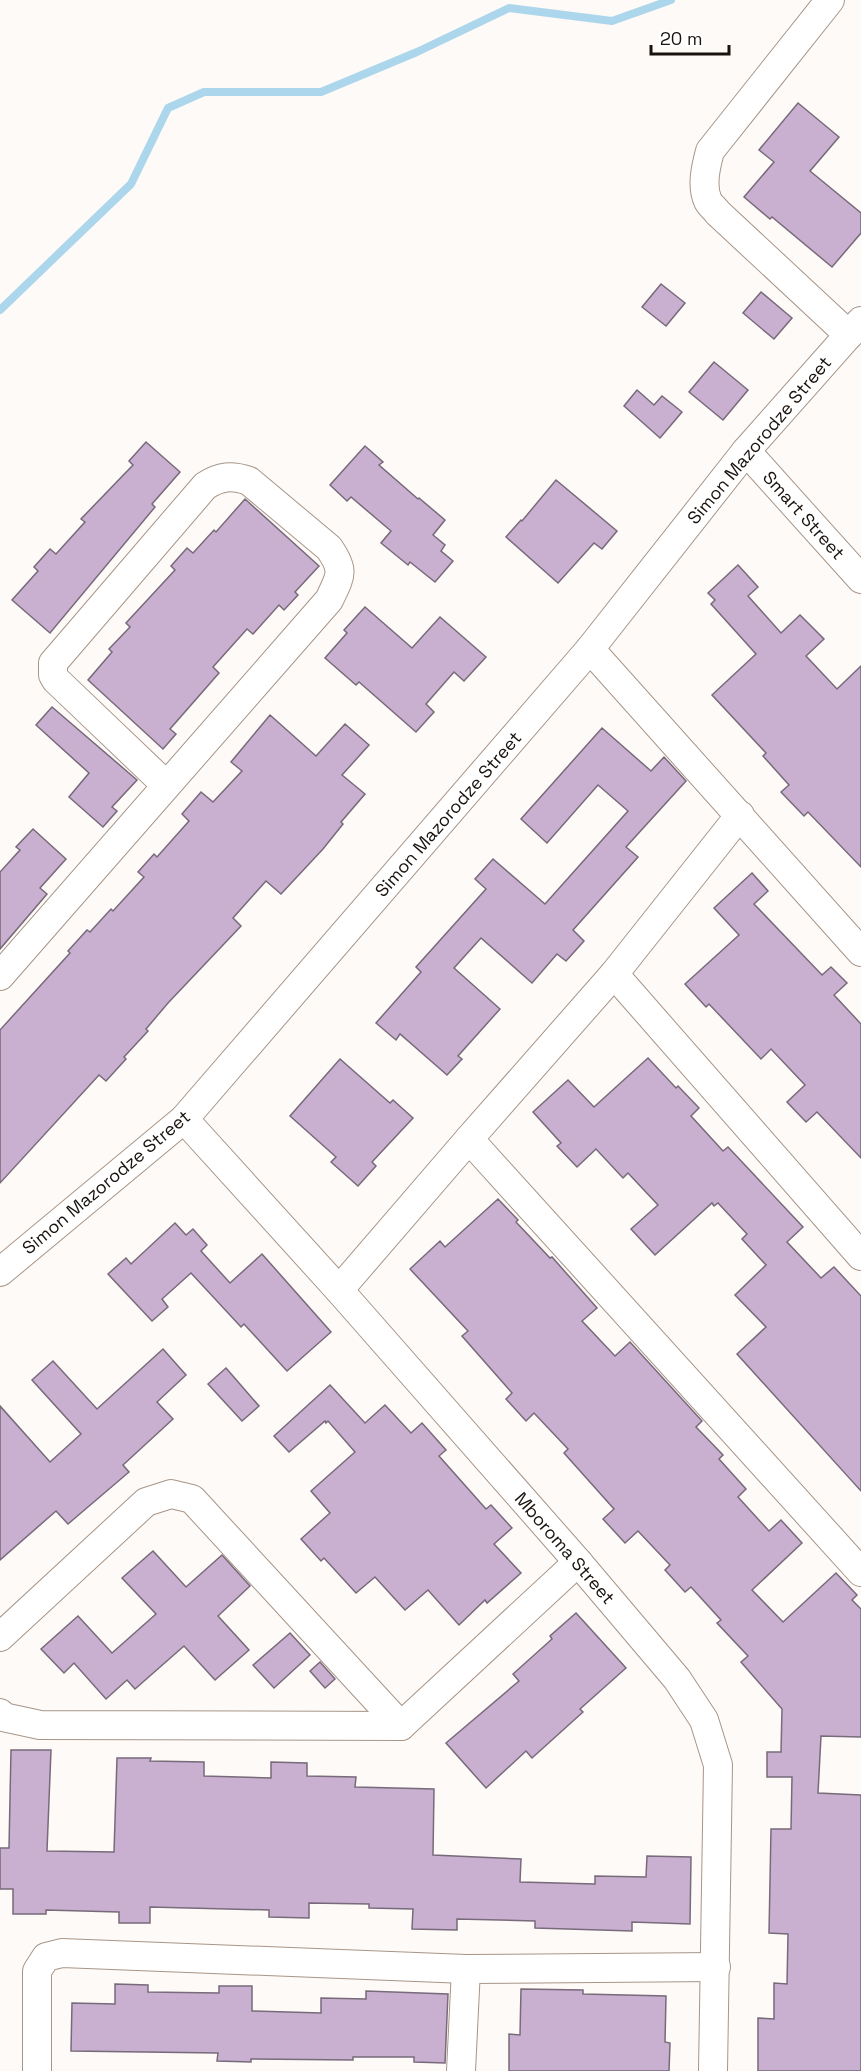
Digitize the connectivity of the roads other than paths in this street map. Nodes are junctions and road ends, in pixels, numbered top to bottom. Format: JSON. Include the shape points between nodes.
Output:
{"nodes":[{"id":1,"x":830,"y":0,"type":"edge"},
{"id":2,"x":855,"y":328,"type":"edge"},
{"id":3,"x":746,"y":451,"type":"junction"},
{"id":4,"x":861,"y":579,"type":"edge"},
{"id":5,"x":591,"y":649,"type":"junction"},
{"id":6,"x":166,"y":785,"type":"junction"},
{"id":7,"x":740,"y":815,"type":"junction"},
{"id":8,"x":861,"y":952,"type":"edge"},
{"id":9,"x":614,"y":974,"type":"junction"},
{"id":10,"x":0,"y":976,"type":"edge"},
{"id":11,"x":184,"y":1119,"type":"junction"},
{"id":12,"x":469,"y":1139,"type":"junction"},
{"id":13,"x":861,"y":1256,"type":"edge"},
{"id":14,"x":0,"y":1272,"type":"edge"},
{"id":15,"x":339,"y":1290,"type":"junction"},
{"id":16,"x":578,"y":1562,"type":"junction"},
{"id":17,"x":861,"y":1572,"type":"edge"},
{"id":18,"x":0,"y":1637,"type":"edge"},
{"id":19,"x":0,"y":1713,"type":"edge"},
{"id":20,"x":401,"y":1726,"type":"junction"},
{"id":21,"x":716,"y":1968,"type":"junction"},
{"id":22,"x":466,"y":1969,"type":"junction"},
{"id":23,"x":38,"y":2071,"type":"edge"},
{"id":24,"x":461,"y":2071,"type":"edge"},
{"id":25,"x":713,"y":2071,"type":"edge"}],
"edges":[{"from":1,"to":2,"type":"street","via":[[710,151],[706,186],[708,201],[718,213]]},
{"from":2,"to":3,"type":"street","name":"Simon Mazorodze Street"},
{"from":3,"to":4,"type":"street","name":"Smart Street"},
{"from":3,"to":5,"type":"street","name":"Simon Mazorodze Street"},
{"from":5,"to":7,"type":"street"},
{"from":5,"to":11,"type":"street","name":"Simon Mazorodze Street"},
{"from":6,"to":6,"type":"street","via":[[329,600],[341,574],[339,561],[329,548],[249,481],[239,478],[228,476],[205,486],[54,663],[56,680]]},
{"from":6,"to":10,"type":"street"},
{"from":7,"to":8,"type":"street"},
{"from":7,"to":9,"type":"street"},
{"from":9,"to":12,"type":"street"},
{"from":9,"to":13,"type":"street"},
{"from":11,"to":14,"type":"street","name":"Simon Mazorodze Street"},
{"from":11,"to":15,"type":"street","name":"Mboroma Street"},
{"from":12,"to":15,"type":"street"},
{"from":12,"to":17,"type":"street"},
{"from":15,"to":16,"type":"street","name":"Mboroma Street"},
{"from":16,"to":20,"type":"street"},
{"from":16,"to":21,"type":"street","name":"Mboroma Street","via":[[677,1679],[704,1720],[718,1765]]},
{"from":18,"to":20,"type":"street","via":[[146,1502],[171,1494],[192,1499]]},
{"from":19,"to":20,"type":"street","via":[[40,1725]]},
{"from":21,"to":22,"type":"street"},
{"from":21,"to":25,"type":"street","name":"Mboroma Street"},
{"from":22,"to":23,"type":"street","via":[[62,1953],[46,1957],[37,1971]]},
{"from":22,"to":24,"type":"street"}]}
